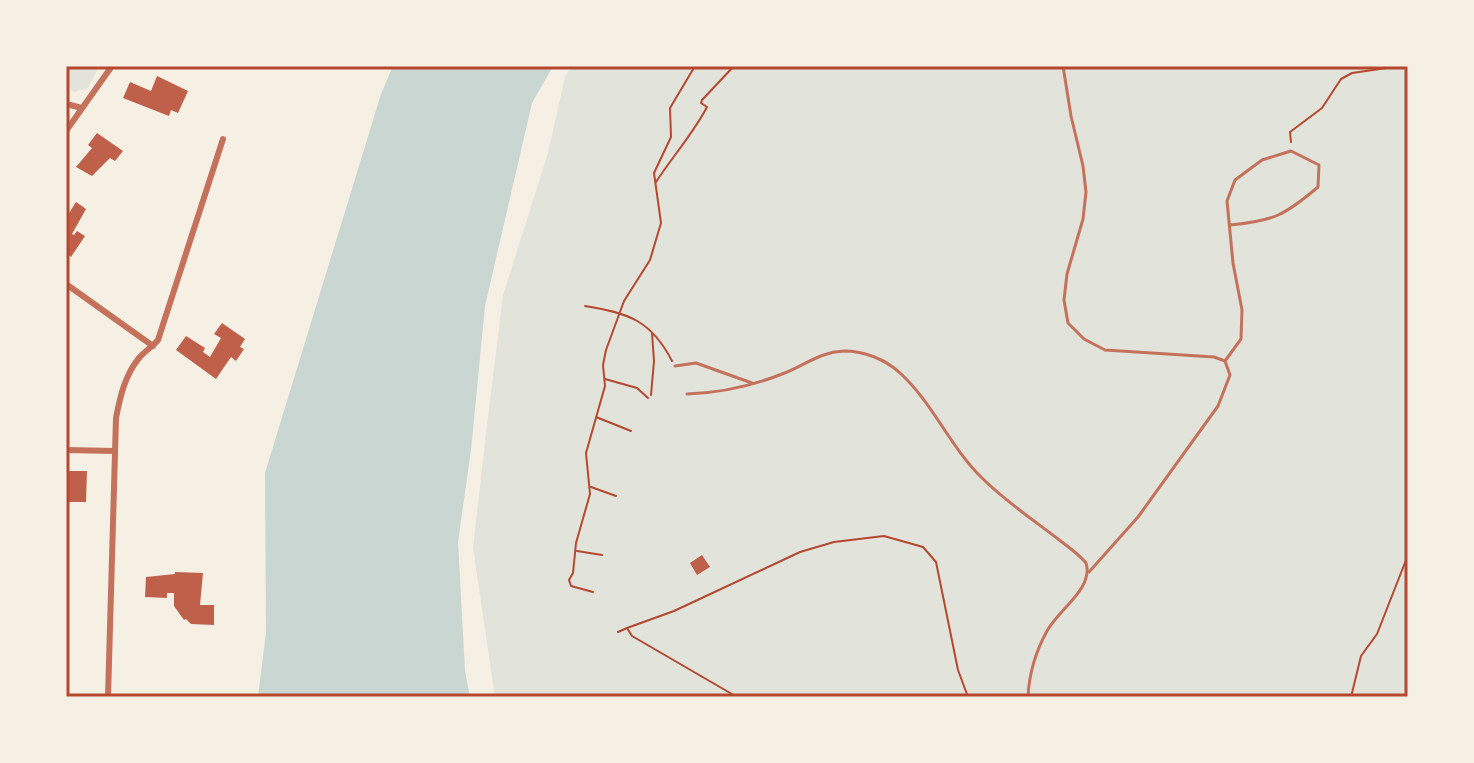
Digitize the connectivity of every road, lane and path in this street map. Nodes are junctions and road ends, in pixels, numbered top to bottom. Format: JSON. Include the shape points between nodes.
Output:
{"nodes":[{"id":1,"x":112,"y":66,"type":"edge"},
{"id":2,"x":695,"y":66,"type":"edge"},
{"id":3,"x":734,"y":66,"type":"edge"},
{"id":4,"x":1063,"y":66,"type":"edge"},
{"id":5,"x":1401,"y":66,"type":"edge"},
{"id":6,"x":66,"y":104,"type":"edge"},
{"id":7,"x":82,"y":108,"type":"junction"},
{"id":8,"x":66,"y":131,"type":"edge"},
{"id":9,"x":223,"y":139,"type":"dead end"},
{"id":10,"x":1291,"y":151,"type":"junction"},
{"id":11,"x":655,"y":183,"type":"junction"},
{"id":12,"x":1230,"y":225,"type":"junction"},
{"id":13,"x":66,"y":284,"type":"edge"},
{"id":14,"x":585,"y":306,"type":"dead end"},
{"id":15,"x":621,"y":312,"type":"junction"},
{"id":16,"x":652,"y":332,"type":"junction"},
{"id":17,"x":153,"y":346,"type":"junction"},
{"id":18,"x":1225,"y":361,"type":"junction"},
{"id":19,"x":675,"y":366,"type":"joint"},
{"id":20,"x":604,"y":378,"type":"junction"},
{"id":21,"x":752,"y":383,"type":"junction"},
{"id":22,"x":687,"y":394,"type":"dead end"},
{"id":23,"x":595,"y":417,"type":"junction"},
{"id":24,"x":631,"y":431,"type":"dead end"},
{"id":25,"x":66,"y":450,"type":"edge"},
{"id":26,"x":115,"y":451,"type":"junction"},
{"id":27,"x":589,"y":486,"type":"junction"},
{"id":28,"x":616,"y":496,"type":"dead end"},
{"id":29,"x":576,"y":551,"type":"junction"},
{"id":30,"x":602,"y":555,"type":"dead end"},
{"id":31,"x":1408,"y":555,"type":"edge"},
{"id":32,"x":1089,"y":572,"type":"junction"},
{"id":33,"x":593,"y":592,"type":"dead end"},
{"id":34,"x":627,"y":628,"type":"junction"},
{"id":35,"x":618,"y":632,"type":"dead end"},
{"id":36,"x":108,"y":697,"type":"edge"},
{"id":37,"x":737,"y":697,"type":"edge"},
{"id":38,"x":968,"y":697,"type":"edge"},
{"id":39,"x":1028,"y":697,"type":"edge"},
{"id":40,"x":1351,"y":697,"type":"edge"}],
"edges":[{"from":1,"to":7,"type":"street"},
{"from":2,"to":11,"type":"path","via":[[670,108],[671,137],[654,173]]},
{"from":3,"to":11,"type":"path","via":[[702,100],[707,107],[702,118]]},
{"from":4,"to":18,"type":"lane","via":[[1086,192],[1067,274],[1068,323],[1105,350]]},
{"from":5,"to":10,"type":"path","via":[[1341,79],[1322,108],[1290,132]]},
{"from":6,"to":7,"type":"street"},
{"from":7,"to":8,"type":"street"},
{"from":9,"to":17,"type":"street"},
{"from":10,"to":12,"type":"lane","via":[[1262,160],[1235,180],[1227,201]]},
{"from":10,"to":12,"type":"lane","via":[[1319,165],[1318,187],[1266,222]]},
{"from":11,"to":15,"type":"path","via":[[661,223],[650,260]]},
{"from":12,"to":18,"type":"lane","via":[[1241,339]]},
{"from":13,"to":17,"type":"street"},
{"from":14,"to":15,"type":"path"},
{"from":15,"to":16,"type":"path"},
{"from":15,"to":20,"type":"path","via":[[606,350]]},
{"from":16,"to":19,"type":"path"},
{"from":16,"to":20,"type":"path","via":[[649,396]]},
{"from":17,"to":26,"type":"street","via":[[139,357],[126,380],[116,418]]},
{"from":18,"to":32,"type":"lane","via":[[1230,375],[1218,406],[1138,517]]},
{"from":19,"to":21,"type":"lane","via":[[696,363]]},
{"from":20,"to":23,"type":"path"},
{"from":21,"to":22,"type":"lane","via":[[718,393]]},
{"from":21,"to":32,"type":"lane","via":[[828,353],[857,352],[884,361],[910,384],[966,462],[1082,558]]},
{"from":23,"to":24,"type":"path"},
{"from":23,"to":27,"type":"path","via":[[586,453]]},
{"from":25,"to":26,"type":"street"},
{"from":26,"to":36,"type":"street"},
{"from":27,"to":28,"type":"path"},
{"from":27,"to":29,"type":"path"},
{"from":29,"to":30,"type":"path"},
{"from":29,"to":33,"type":"path","via":[[571,586]]},
{"from":31,"to":40,"type":"path","via":[[1377,634],[1361,656]]},
{"from":32,"to":39,"type":"lane","via":[[1038,650]]},
{"from":34,"to":35,"type":"path"},
{"from":34,"to":37,"type":"path","via":[[632,636]]},
{"from":34,"to":38,"type":"path","via":[[800,552],[884,536],[923,547],[936,562]]}]}
